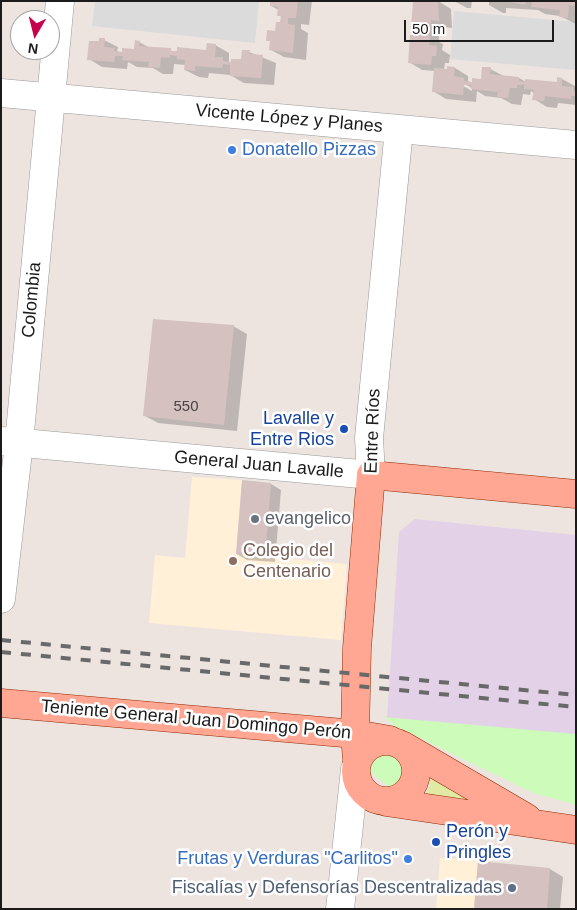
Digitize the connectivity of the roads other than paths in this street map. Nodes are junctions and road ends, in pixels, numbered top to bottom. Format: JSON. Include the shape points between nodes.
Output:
{"nodes":[{"id":1,"x":60,"y":1,"type":"edge"},
{"id":2,"x":1,"y":93,"type":"edge"},
{"id":3,"x":52,"y":98,"type":"junction"},
{"id":4,"x":399,"y":129,"type":"junction"},
{"id":5,"x":576,"y":145,"type":"edge"},
{"id":6,"x":10,"y":442,"type":"edge"},
{"id":7,"x":371,"y":475,"type":"junction"},
{"id":8,"x":576,"y":494,"type":"edge"},
{"id":9,"x":1,"y":599,"type":"edge"},
{"id":10,"x":1,"y":704,"type":"edge"},
{"id":11,"x":394,"y":742,"type":"junction"},
{"id":12,"x":356,"y":754,"type":"junction"},
{"id":13,"x":386,"y":802,"type":"junction"},
{"id":14,"x":539,"y":826,"type":"junction"},
{"id":15,"x":576,"y":830,"type":"edge"},
{"id":16,"x":340,"y":909,"type":"edge"}],
"edges":[{"from":1,"to":3,"type":"street","name":"Colombia"},
{"from":2,"to":3,"type":"street","name":"Vicente López y Planes"},
{"from":3,"to":4,"type":"street","name":"Vicente López y Planes"},
{"from":3,"to":6,"type":"street","name":"Colombia"},
{"from":4,"to":5,"type":"street","name":"Vicente López y Planes"},
{"from":4,"to":7,"type":"street","name":"Entre Ríos","via":[[369,438]]},
{"from":6,"to":7,"type":"street","name":"General Juan Lavalle"},
{"from":6,"to":9,"type":"street","name":"Colombia"},
{"from":7,"to":8,"type":"main road","name":"General Juan Lavalle"},
{"from":7,"to":12,"type":"main road","name":"Entre Ríos","via":[[358,648]]},
{"from":10,"to":12,"type":"main road","name":"Teniente General Juan Domingo Perón"},
{"from":11,"to":12,"type":"main road","name":"Teniente General Juan Domingo Perón"},
{"from":11,"to":13,"type":"main road","via":[[408,749],[414,758],[416,778],[405,795]]},
{"from":11,"to":14,"type":"main road","name":"Teniente General Juan Domingo Perón"},
{"from":12,"to":13,"type":"main road","name":"Teniente General Juan Domingo Perón","via":[[360,788],[367,795]]},
{"from":12,"to":16,"type":"street"},
{"from":13,"to":14,"type":"main road","name":"Teniente General Juan Domingo Perón"},
{"from":14,"to":15,"type":"main road","name":"Teniente General Juan Domingo Perón"}]}
